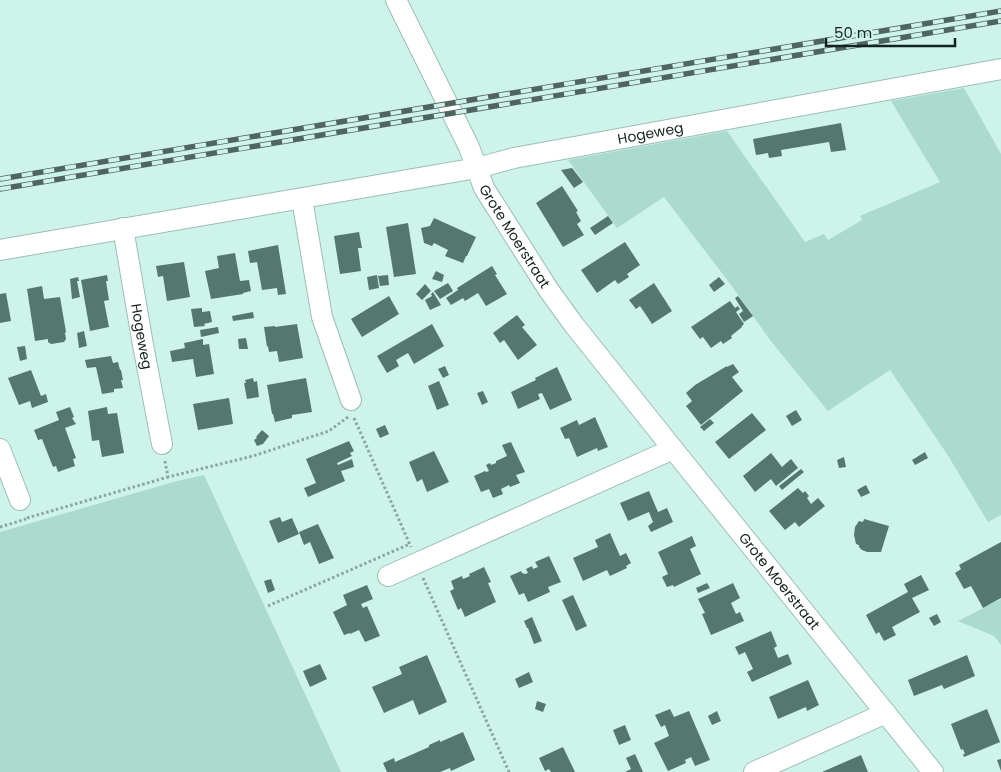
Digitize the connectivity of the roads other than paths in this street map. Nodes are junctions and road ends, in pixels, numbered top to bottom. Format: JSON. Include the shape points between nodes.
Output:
{"nodes":[{"id":1,"x":396,"y":0,"type":"edge"},
{"id":2,"x":1001,"y":69,"type":"edge"},
{"id":3,"x":477,"y":168,"type":"junction"},
{"id":4,"x":302,"y":198,"type":"junction"},
{"id":5,"x":124,"y":228,"type":"junction"},
{"id":6,"x":0,"y":250,"type":"edge"},
{"id":7,"x":351,"y":400,"type":"dead end"},
{"id":8,"x":162,"y":444,"type":"road end"},
{"id":9,"x":0,"y":449,"type":"edge"},
{"id":10,"x":673,"y":449,"type":"junction"},
{"id":11,"x":20,"y":500,"type":"road end"},
{"id":12,"x":388,"y":576,"type":"dead end"},
{"id":13,"x":886,"y":713,"type":"junction"},
{"id":14,"x":754,"y":772,"type":"edge"},
{"id":15,"x":933,"y":772,"type":"edge"}],
"edges":[{"from":1,"to":3,"type":"street","name":"Grote Moerstraat","via":[[470,147]]},
{"from":2,"to":3,"type":"street","name":"Hogeweg","via":[[514,158]]},
{"from":3,"to":4,"type":"street","name":"Hogeweg"},
{"from":3,"to":10,"type":"street","name":"Grote Moerstraat","via":[[484,188],[548,290]]},
{"from":4,"to":5,"type":"street","name":"Hogeweg"},
{"from":4,"to":7,"type":"street","via":[[322,317]]},
{"from":5,"to":6,"type":"street","name":"Hogeweg"},
{"from":5,"to":8,"type":"street","name":"Hogeweg"},
{"from":9,"to":11,"type":"street"},
{"from":10,"to":12,"type":"street"},
{"from":10,"to":13,"type":"street","name":"Grote Moerstraat"},
{"from":13,"to":14,"type":"street"},
{"from":13,"to":15,"type":"street","name":"Grote Moerstraat"}]}
